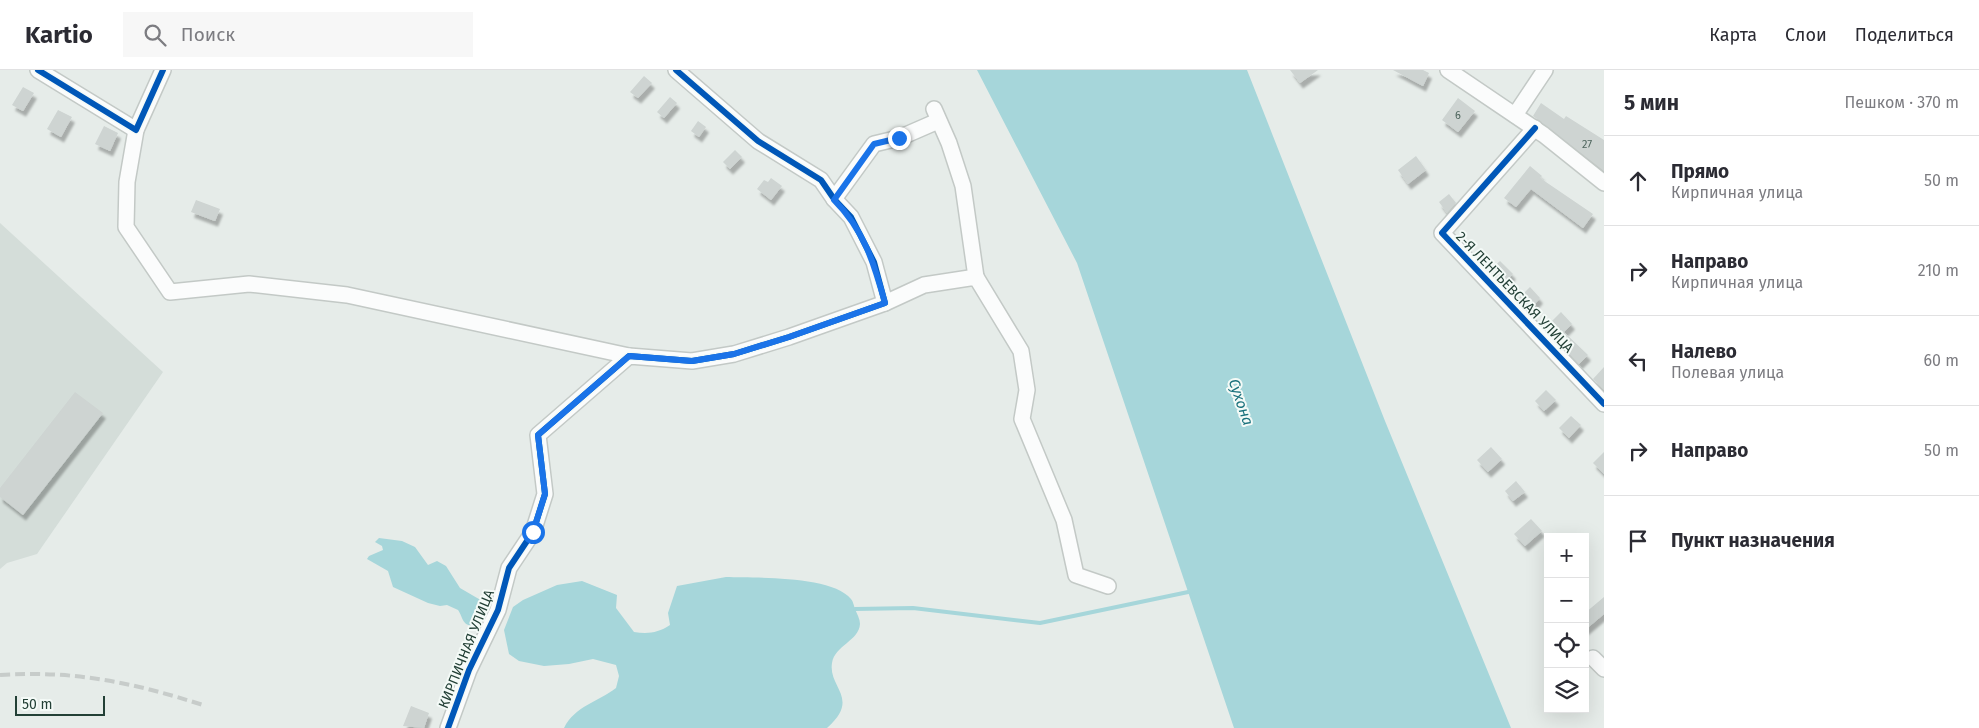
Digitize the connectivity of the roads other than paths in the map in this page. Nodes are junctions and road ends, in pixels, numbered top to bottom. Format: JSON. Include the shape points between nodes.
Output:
{"nodes":[{"id":1,"x":38,"y":70,"type":"edge"},
{"id":2,"x":164,"y":70,"type":"edge"},
{"id":3,"x":676,"y":70,"type":"edge"},
{"id":4,"x":1448,"y":70,"type":"edge"},
{"id":5,"x":1546,"y":70,"type":"edge"},
{"id":6,"x":1515,"y":115,"type":"junction"},
{"id":7,"x":1535,"y":128,"type":"junction"},
{"id":8,"x":136,"y":130,"type":"junction"},
{"id":9,"x":1604,"y":183,"type":"edge"},
{"id":10,"x":834,"y":200,"type":"junction"},
{"id":11,"x":976,"y":277,"type":"junction"},
{"id":12,"x":885,"y":303,"type":"junction"},
{"id":13,"x":629,"y":356,"type":"junction"},
{"id":14,"x":1604,"y":404,"type":"edge"},
{"id":15,"x":1108,"y":586,"type":"dead end"},
{"id":16,"x":1594,"y":658,"type":"dead end"},
{"id":17,"x":1604,"y":669,"type":"edge"},
{"id":18,"x":448,"y":728,"type":"edge"}],
"edges":[{"from":1,"to":8,"type":"street"},
{"from":2,"to":8,"type":"street"},
{"from":3,"to":10,"type":"street","via":[[758,141],[821,180]]},
{"from":4,"to":6,"type":"street"},
{"from":5,"to":6,"type":"street"},
{"from":6,"to":7,"type":"street"},
{"from":7,"to":9,"type":"street"},
{"from":7,"to":14,"type":"street","name":"2-Я ЛЕНТЬЕВСКАЯ УЛИЦА","via":[[1442,233]]},
{"from":8,"to":13,"type":"street","via":[[128,182],[126,227],[170,292],[249,284],[347,295]]},
{"from":10,"to":11,"type":"street","via":[[874,144],[899,138],[936,115],[963,186]]},
{"from":10,"to":12,"type":"street","via":[[851,217],[874,262]]},
{"from":11,"to":12,"type":"street","via":[[924,285]]},
{"from":11,"to":15,"type":"street","via":[[1021,351],[1027,390],[1022,419],[1064,520],[1076,575]]},
{"from":12,"to":13,"type":"street","via":[[734,354],[692,361]]},
{"from":13,"to":18,"type":"street","name":"КИРПИЧНАЯ УЛИЦА","via":[[538,435],[545,494],[533,532],[509,568],[498,610],[469,670]]},
{"from":16,"to":17,"type":"street"}]}
